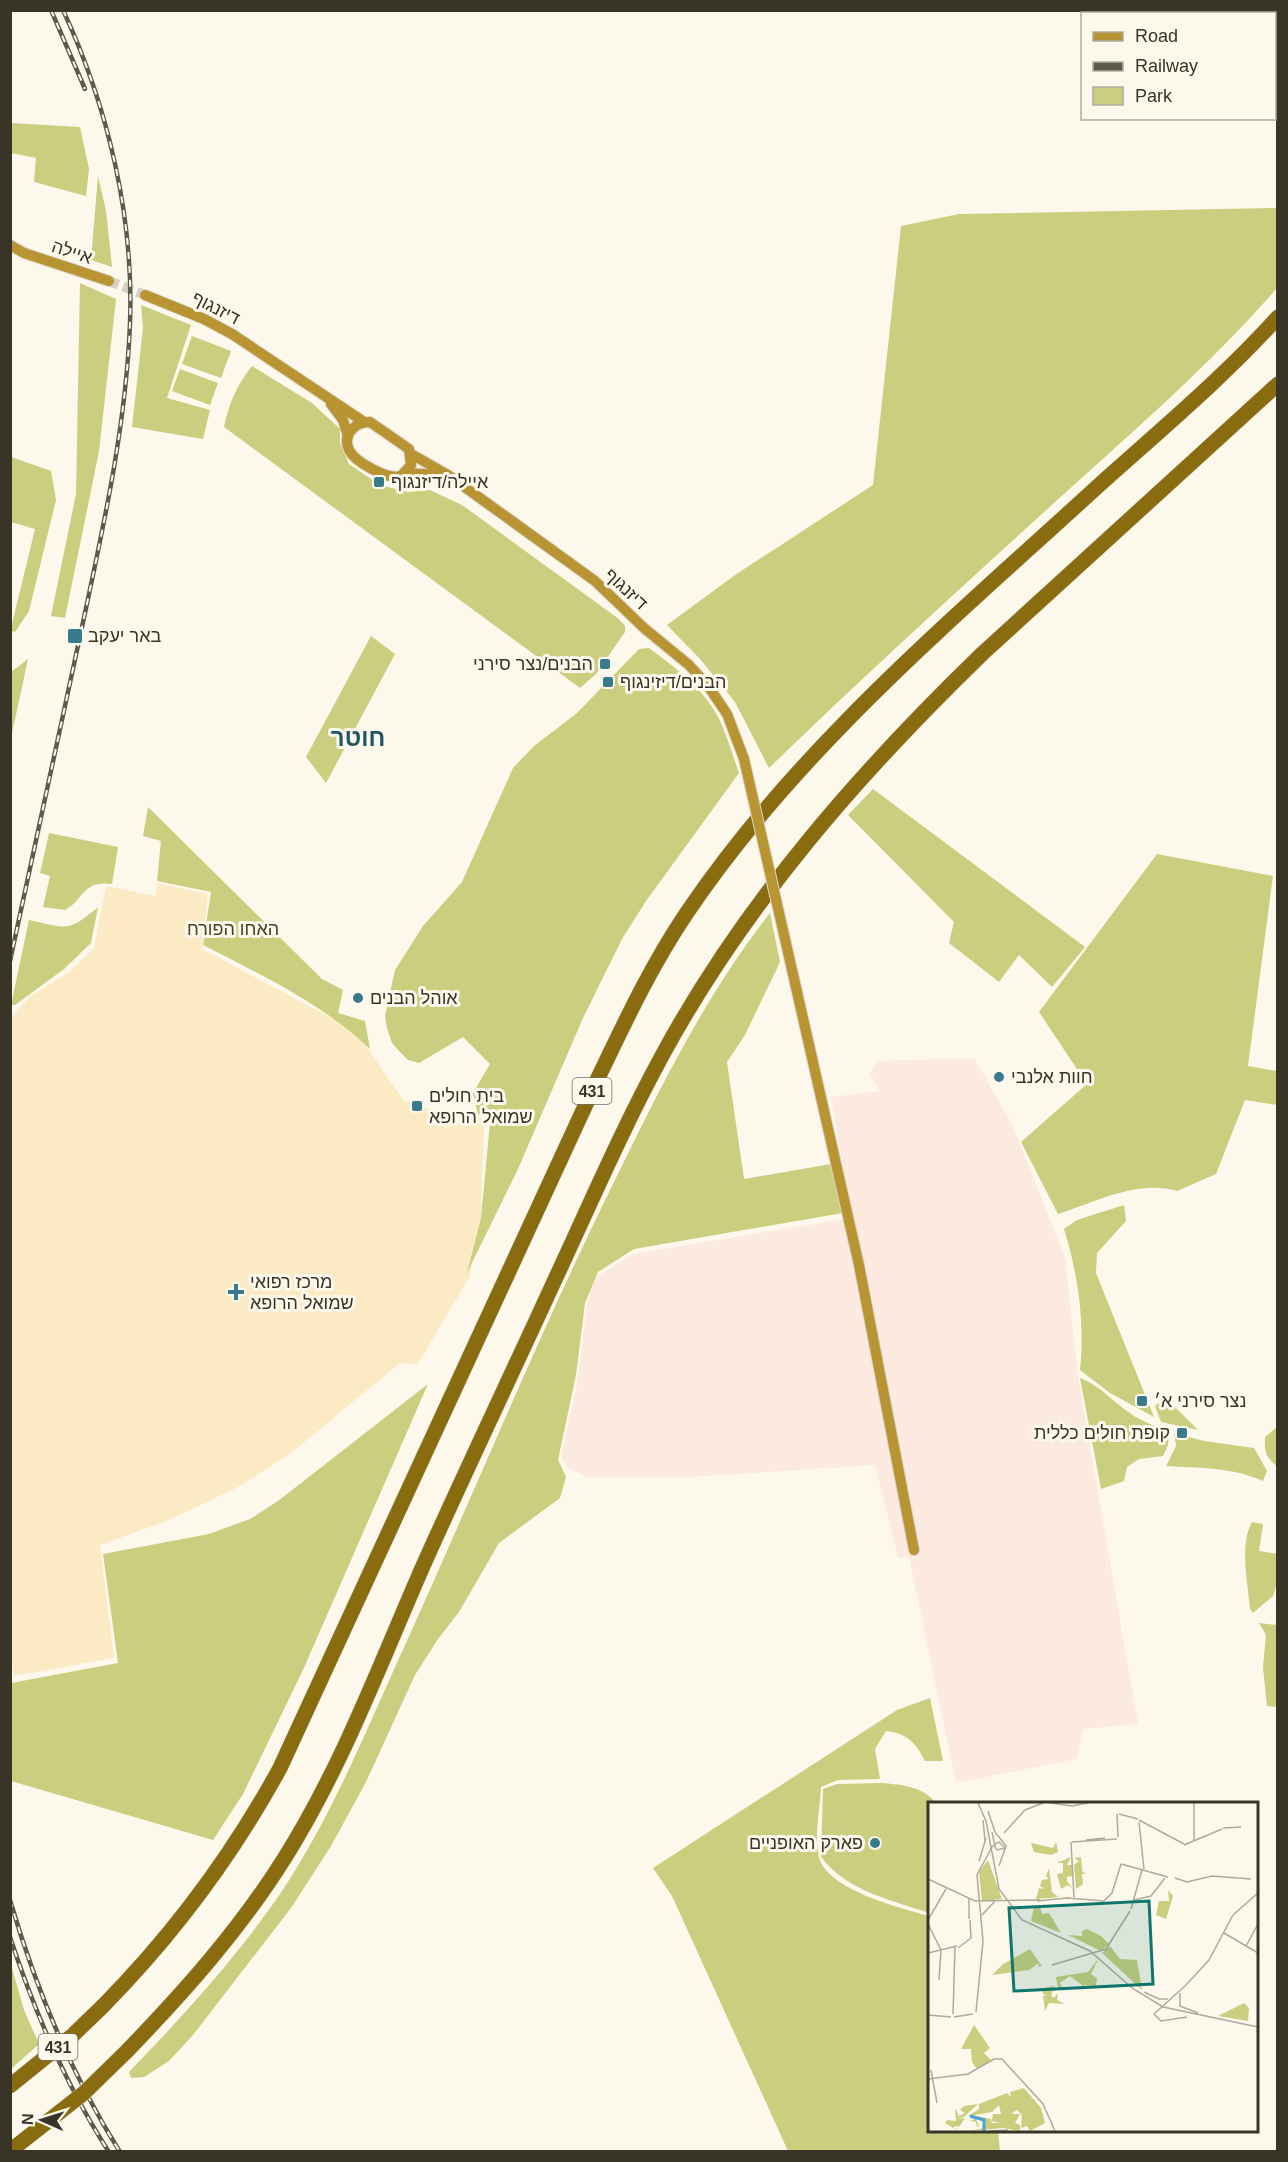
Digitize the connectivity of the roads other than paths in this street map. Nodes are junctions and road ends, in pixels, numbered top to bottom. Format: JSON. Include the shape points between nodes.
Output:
{"nodes":[{"id":1,"x":10,"y":245,"type":"edge"},
{"id":2,"x":10,"y":252,"type":"edge"},
{"id":3,"x":24,"y":253,"type":"junction"},
{"id":4,"x":109,"y":281,"type":"tunnel mouth"},
{"id":5,"x":145,"y":295,"type":"tunnel mouth"},
{"id":6,"x":1278,"y":317,"type":"edge"},
{"id":7,"x":1278,"y":384,"type":"edge"},
{"id":8,"x":327,"y":399,"type":"junction"},
{"id":9,"x":364,"y":422,"type":"junction"},
{"id":10,"x":348,"y":436,"type":"junction"},
{"id":11,"x":411,"y":454,"type":"junction"},
{"id":12,"x":405,"y":473,"type":"junction"},
{"id":13,"x":448,"y":475,"type":"junction"},
{"id":14,"x":914,"y":1550,"type":"dead end"},
{"id":15,"x":10,"y":2086,"type":"edge"},
{"id":16,"x":10,"y":2151,"type":"edge"}],
"edges":[{"from":1,"to":3,"type":"street","name":"איילה"},
{"from":2,"to":3,"type":"street","name":"איילה"},
{"from":3,"to":4,"type":"street","name":"איילה"},
{"from":5,"to":8,"type":"street","name":"דיזנגוף","via":[[232,334]]},
{"from":6,"to":15,"type":"highway","number":"431","bridge":true,"via":[[1210,386],[965,607],[864,704],[761,815],[685,915],[626,1019],[280,1768],[250,1822],[191,1907],[103,2006]]},
{"from":7,"to":16,"type":"highway","number":"431","bridge":true,"via":[[943,693],[826,819],[728,946],[642,1093],[424,1564],[360,1713],[304,1827],[250,1908],[191,1982],[84,2093]]},
{"from":8,"to":9,"type":"street","name":"דיזנגוף"},
{"from":8,"to":10,"type":"street","name":"דיזנגוף","via":[[343,420]]},
{"from":9,"to":10,"type":"street","via":[[354,426]]},
{"from":9,"to":11,"type":"street","via":[[375,424],[402,442]]},
{"from":10,"to":12,"type":"street","via":[[348,447],[354,456],[385,477],[396,478]]},
{"from":11,"to":12,"type":"street","via":[[411,465]]},
{"from":11,"to":13,"type":"street","name":"דיזנגוף"},
{"from":12,"to":13,"type":"street"},
{"from":13,"to":14,"type":"street","name":"דיזנגוף","bridge":true,"via":[[595,581],[689,665],[727,714],[744,759],[859,1265]]}]}
